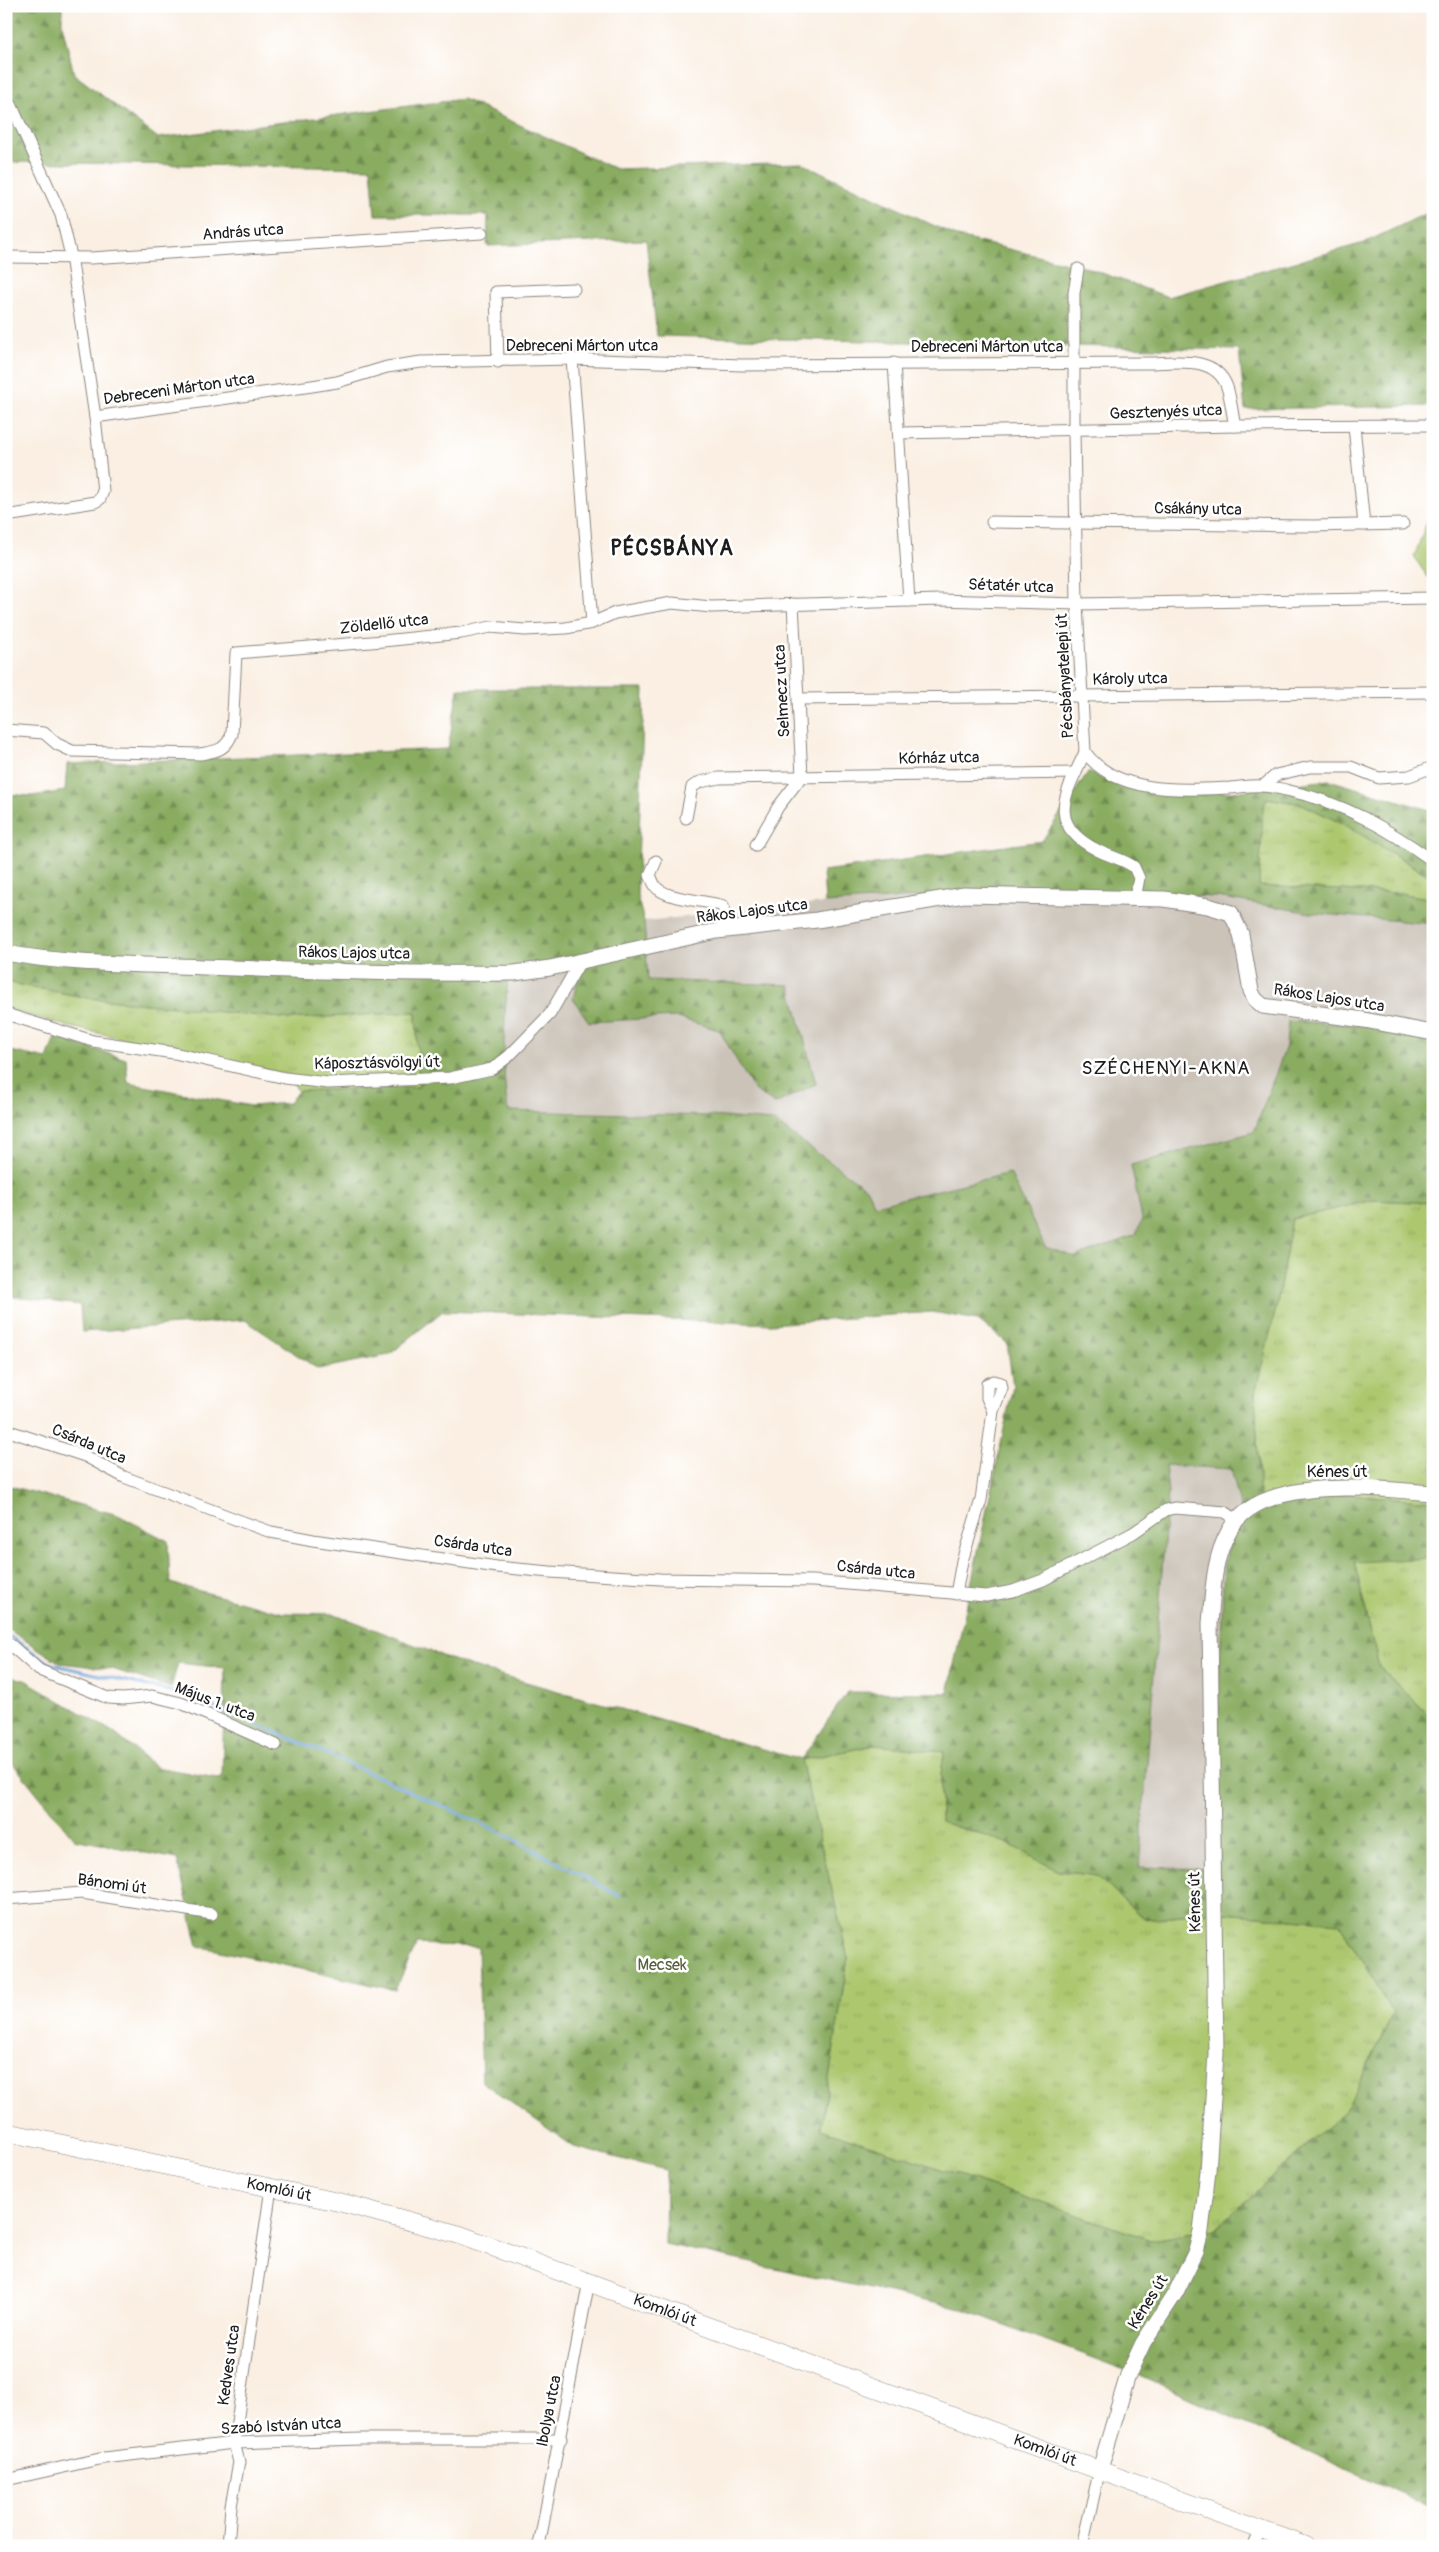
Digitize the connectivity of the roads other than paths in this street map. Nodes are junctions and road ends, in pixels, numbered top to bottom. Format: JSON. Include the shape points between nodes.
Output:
{"nodes":[{"id":1,"x":6,"y":93,"type":"edge"},
{"id":2,"x":482,"y":233,"type":"dead end"},
{"id":3,"x":71,"y":256,"type":"junction"},
{"id":4,"x":6,"y":257,"type":"edge"},
{"id":5,"x":1078,"y":269,"type":"dead end"},
{"id":6,"x":574,"y":289,"type":"dead end"},
{"id":7,"x":572,"y":359,"type":"junction"},
{"id":8,"x":498,"y":362,"type":"junction"},
{"id":9,"x":894,"y":363,"type":"junction"},
{"id":10,"x":1073,"y":364,"type":"junction"},
{"id":11,"x":95,"y":417,"type":"junction"},
{"id":12,"x":1235,"y":426,"type":"junction"},
{"id":13,"x":1354,"y":426,"type":"junction"},
{"id":14,"x":1433,"y":426,"type":"edge"},
{"id":15,"x":1074,"y":431,"type":"junction"},
{"id":16,"x":900,"y":433,"type":"junction"},
{"id":17,"x":6,"y":516,"type":"edge"},
{"id":18,"x":992,"y":522,"type":"dead end"},
{"id":19,"x":1076,"y":522,"type":"junction"},
{"id":20,"x":1403,"y":524,"type":"dead end"},
{"id":21,"x":1364,"y":525,"type":"junction"},
{"id":22,"x":1433,"y":598,"type":"edge"},
{"id":23,"x":909,"y":601,"type":"junction"},
{"id":24,"x":793,"y":604,"type":"junction"},
{"id":25,"x":1077,"y":604,"type":"junction"},
{"id":26,"x":592,"y":623,"type":"junction"},
{"id":27,"x":1433,"y":692,"type":"edge"},
{"id":28,"x":1082,"y":696,"type":"junction"},
{"id":29,"x":798,"y":699,"type":"junction"},
{"id":30,"x":6,"y":730,"type":"edge"},
{"id":31,"x":1085,"y":752,"type":"junction"},
{"id":32,"x":1433,"y":767,"type":"edge"},
{"id":33,"x":1076,"y":773,"type":"junction"},
{"id":34,"x":802,"y":776,"type":"junction"},
{"id":35,"x":1263,"y":786,"type":"junction"},
{"id":36,"x":686,"y":818,"type":"dead end"},
{"id":37,"x":756,"y":845,"type":"dead end"},
{"id":38,"x":656,"y":861,"type":"dead end"},
{"id":39,"x":1433,"y":861,"type":"edge"},
{"id":40,"x":1135,"y":899,"type":"junction"},
{"id":41,"x":728,"y":930,"type":"junction"},
{"id":42,"x":6,"y":953,"type":"edge"},
{"id":43,"x":581,"y":960,"type":"junction"},
{"id":44,"x":6,"y":1014,"type":"edge"},
{"id":45,"x":1433,"y":1033,"type":"edge"},
{"id":46,"x":993,"y":1411,"type":"dead end"},
{"id":47,"x":6,"y":1430,"type":"edge"},
{"id":48,"x":1433,"y":1493,"type":"edge"},
{"id":49,"x":1237,"y":1520,"type":"junction"},
{"id":50,"x":956,"y":1594,"type":"junction"},
{"id":51,"x":6,"y":1641,"type":"edge"},
{"id":52,"x":276,"y":1745,"type":"dead end"},
{"id":53,"x":6,"y":1899,"type":"edge"},
{"id":54,"x":212,"y":1914,"type":"dead end"},
{"id":55,"x":6,"y":2132,"type":"edge"},
{"id":56,"x":271,"y":2188,"type":"junction"},
{"id":57,"x":589,"y":2281,"type":"junction"},
{"id":58,"x":561,"y":2438,"type":"junction"},
{"id":59,"x":234,"y":2443,"type":"junction"},
{"id":60,"x":1100,"y":2469,"type":"junction"},
{"id":61,"x":6,"y":2480,"type":"edge"},
{"id":62,"x":1261,"y":2529,"type":"junction"},
{"id":63,"x":228,"y":2546,"type":"edge"},
{"id":64,"x":539,"y":2546,"type":"edge"},
{"id":65,"x":1082,"y":2546,"type":"edge"},
{"id":66,"x":1254,"y":2546,"type":"edge"},
{"id":67,"x":1305,"y":2546,"type":"edge"}],
"edges":[{"from":1,"to":3,"type":"street","name":"Debreceni Márton utca","via":[[61,215]]},
{"from":2,"to":3,"type":"street","name":"András utca","via":[[91,258]]},
{"from":3,"to":4,"type":"street","name":"András utca"},
{"from":3,"to":11,"type":"street","name":"Debreceni Márton utca"},
{"from":5,"to":10,"type":"street","name":"Pécsbányatelepi út","via":[[1074,293]]},
{"from":6,"to":8,"type":"street","via":[[496,292]]},
{"from":7,"to":8,"type":"street","name":"Debreceni Márton utca"},
{"from":7,"to":9,"type":"street","name":"Debreceni Márton utca","via":[[742,365]]},
{"from":7,"to":26,"type":"street"},
{"from":8,"to":11,"type":"street","name":"Debreceni Márton utca","via":[[421,362],[337,382]]},
{"from":9,"to":10,"type":"street","name":"Debreceni Márton utca"},
{"from":9,"to":16,"type":"street"},
{"from":10,"to":12,"type":"street","name":"Debreceni Márton utca","via":[[1206,363],[1216,370],[1227,386]]},
{"from":10,"to":15,"type":"street","name":"Pécsbányatelepi út"},
{"from":11,"to":17,"type":"street","name":"Debreceni Márton utca","via":[[103,491],[100,499]]},
{"from":12,"to":13,"type":"street","name":"Gesztenyés utca"},
{"from":12,"to":15,"type":"street","name":"Gesztenyés utca"},
{"from":13,"to":14,"type":"street","name":"Gesztenyés utca"},
{"from":13,"to":21,"type":"street"},
{"from":15,"to":16,"type":"street","name":"Gesztenyés utca"},
{"from":15,"to":19,"type":"street","name":"Pécsbányatelepi út"},
{"from":16,"to":23,"type":"street"},
{"from":18,"to":19,"type":"street","name":"Csákány utca"},
{"from":19,"to":21,"type":"street","name":"Csákány utca"},
{"from":19,"to":25,"type":"street","name":"Pécsbányatelepi út"},
{"from":20,"to":21,"type":"street","name":"Csákány utca"},
{"from":22,"to":25,"type":"street","name":"Sétatér utca"},
{"from":23,"to":24,"type":"street","name":"Sétatér utca"},
{"from":23,"to":25,"type":"street","name":"Sétatér utca"},
{"from":24,"to":26,"type":"street","name":"Sétatér utca","via":[[711,607],[672,603],[615,613]]},
{"from":24,"to":29,"type":"street","name":"Selmecz utca"},
{"from":25,"to":28,"type":"street","name":"Pécsbányatelepi út"},
{"from":26,"to":30,"type":"street","name":"Zöldellő utca","via":[[526,630],[491,627],[383,642],[236,653],[232,734],[220,751],[72,751],[44,733]]},
{"from":27,"to":28,"type":"street","name":"Károly utca"},
{"from":28,"to":29,"type":"street","name":"Károly utca"},
{"from":28,"to":31,"type":"street","name":"Pécsbányatelepi út"},
{"from":29,"to":34,"type":"street","name":"Selmecz utca"},
{"from":31,"to":33,"type":"street"},
{"from":31,"to":35,"type":"street","name":"Pécsbányatelepi út","via":[[1094,764],[1117,778],[1146,786],[1187,789]]},
{"from":32,"to":35,"type":"street","via":[[1408,776],[1379,778],[1351,767],[1310,767],[1276,775]]},
{"from":33,"to":34,"type":"street","name":"Kórház utca"},
{"from":33,"to":40,"type":"street","via":[[1064,800],[1063,811],[1068,824],[1075,836],[1086,844],[1134,866],[1139,878]]},
{"from":34,"to":36,"type":"street","via":[[719,778],[700,782],[692,788]]},
{"from":34,"to":37,"type":"street","via":[[778,807]]},
{"from":35,"to":39,"type":"street","name":"Pécsbányatelepi út","via":[[1319,798],[1347,809],[1381,825]]},
{"from":38,"to":41,"type":"street","via":[[650,875],[657,888],[672,895],[723,906]]},
{"from":40,"to":41,"type":"street","name":"Rákos Lajos utca","via":[[964,895],[817,920]]},
{"from":40,"to":45,"type":"street","name":"Rákos Lajos utca","via":[[1195,903],[1231,913],[1241,934],[1251,992],[1264,1006]]},
{"from":41,"to":43,"type":"street","name":"Rákos Lajos utca"},
{"from":42,"to":43,"type":"street","name":"Rákos Lajos utca","via":[[113,963],[487,973],[516,973]]},
{"from":43,"to":44,"type":"street","name":"Káposztásvölgyi út","via":[[550,1014],[509,1056],[492,1069],[450,1078],[328,1083],[285,1078],[174,1053],[93,1041]]},
{"from":46,"to":50,"type":"street","via":[[980,1500]]},
{"from":47,"to":50,"type":"street","name":"Csárda utca","via":[[79,1454],[124,1477],[243,1522],[271,1532],[313,1540],[550,1572],[660,1579],[813,1580]]},
{"from":48,"to":49,"type":"street","name":"Kénes út","via":[[1305,1488],[1264,1502]]},
{"from":49,"to":50,"type":"street","name":"Csárda utca","via":[[1225,1512],[1166,1510],[1042,1580],[1013,1591],[986,1596]]},
{"from":49,"to":60,"type":"street","name":"Kénes út","via":[[1220,1551],[1210,1623],[1216,2054],[1201,2231],[1196,2251],[1176,2292],[1143,2343],[1128,2374]]},
{"from":51,"to":52,"type":"street","name":"Május 1. utca","via":[[39,1670],[108,1698],[123,1700],[152,1696],[181,1703]]},
{"from":53,"to":54,"type":"street","name":"Bánomi út","via":[[82,1893]]},
{"from":55,"to":56,"type":"main road","name":"Komlói út"},
{"from":56,"to":57,"type":"main road","name":"Komlói út","via":[[450,2232]]},
{"from":56,"to":59,"type":"street","name":"Kedves utca"},
{"from":57,"to":58,"type":"street","name":"Ibolya utca"},
{"from":57,"to":60,"type":"main road","name":"Komlói út"},
{"from":58,"to":59,"type":"street","name":"Szabó István utca"},
{"from":58,"to":64,"type":"street","name":"Ibolya utca"},
{"from":59,"to":61,"type":"street","name":"Szabó István utca","via":[[104,2458]]},
{"from":59,"to":63,"type":"street","name":"Kedves utca","via":[[239,2462]]},
{"from":60,"to":62,"type":"main road","name":"Komlói út"},
{"from":60,"to":65,"type":"street"},
{"from":62,"to":66,"type":"street"},
{"from":62,"to":67,"type":"main road","name":"Komlói út"}]}
